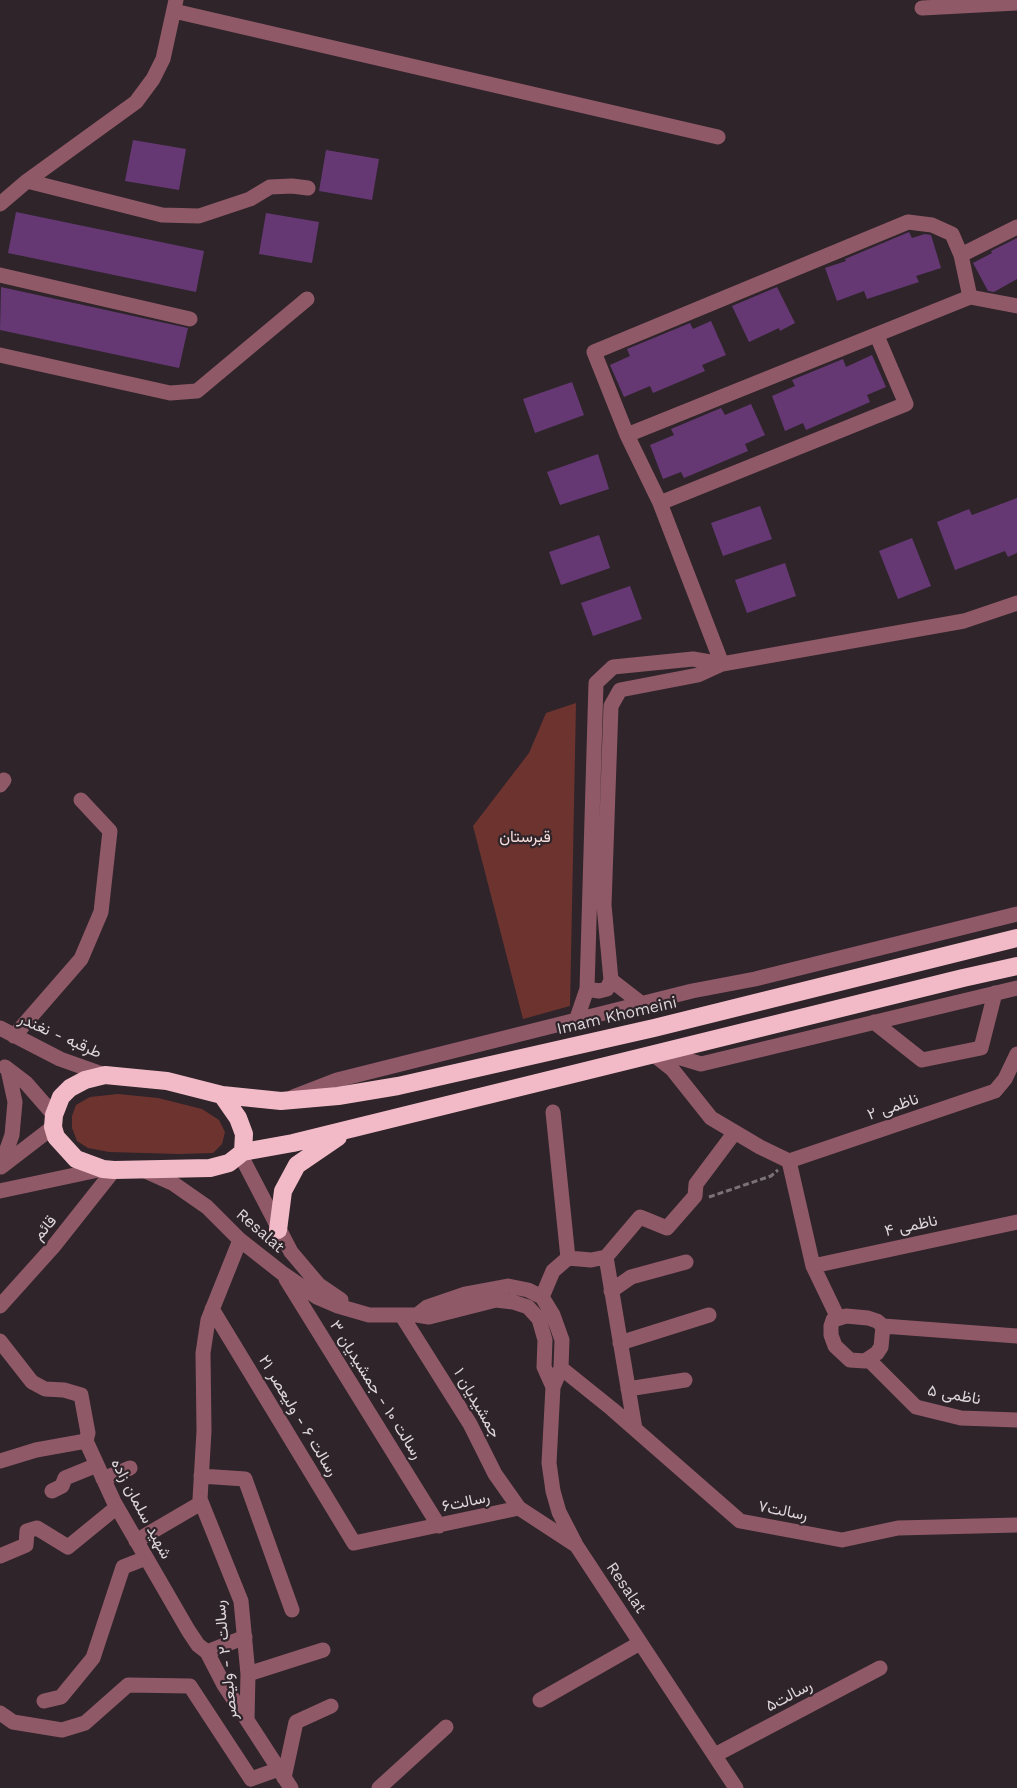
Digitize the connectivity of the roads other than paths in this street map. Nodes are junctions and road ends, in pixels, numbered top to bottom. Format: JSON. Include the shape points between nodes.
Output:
{"nodes":[{"id":1,"x":1017,"y":3,"type":"edge"},
{"id":2,"x":175,"y":5,"type":"edge"},
{"id":3,"x":922,"y":8,"type":"dead end"},
{"id":4,"x":718,"y":137,"type":"dead end"},
{"id":5,"x":27,"y":181,"type":"junction"},
{"id":6,"x":308,"y":188,"type":"dead end"},
{"id":7,"x":0,"y":204,"type":"edge"},
{"id":8,"x":1017,"y":226,"type":"edge"},
{"id":9,"x":961,"y":255,"type":"junction"},
{"id":10,"x":0,"y":275,"type":"edge"},
{"id":11,"x":970,"y":297,"type":"junction"},
{"id":12,"x":307,"y":299,"type":"dead end"},
{"id":13,"x":1017,"y":306,"type":"edge"},
{"id":14,"x":190,"y":319,"type":"dead end"},
{"id":15,"x":877,"y":336,"type":"junction"},
{"id":16,"x":0,"y":355,"type":"edge"},
{"id":17,"x":627,"y":435,"type":"junction"},
{"id":18,"x":660,"y":503,"type":"junction"},
{"id":19,"x":1017,"y":603,"type":"edge"},
{"id":20,"x":722,"y":664,"type":"junction"},
{"id":21,"x":604,"y":676,"type":"junction"},
{"id":22,"x":620,"y":690,"type":"junction"},
{"id":23,"x":81,"y":800,"type":"dead end"},
{"id":24,"x":1017,"y":914,"type":"edge"},
{"id":25,"x":1017,"y":938,"type":"edge"},
{"id":26,"x":1017,"y":966,"type":"edge"},
{"id":27,"x":755,"y":979,"type":"junction"},
{"id":28,"x":611,"y":980,"type":"junction"},
{"id":29,"x":1017,"y":988,"type":"edge"},
{"id":30,"x":586,"y":989,"type":"junction"},
{"id":31,"x":995,"y":993,"type":"junction"},
{"id":32,"x":760,"y":1001,"type":"junction"},
{"id":33,"x":642,"y":1004,"type":"junction"},
{"id":34,"x":576,"y":1021,"type":"junction"},
{"id":35,"x":874,"y":1022,"type":"junction"},
{"id":36,"x":0,"y":1028,"type":"edge"},
{"id":37,"x":14,"y":1036,"type":"junction"},
{"id":38,"x":657,"y":1053,"type":"junction"},
{"id":39,"x":1017,"y":1054,"type":"edge"},
{"id":40,"x":4,"y":1067,"type":"edge"},
{"id":41,"x":105,"y":1075,"type":"junction"},
{"id":42,"x":222,"y":1095,"type":"junction"},
{"id":43,"x":281,"y":1101,"type":"junction"},
{"id":44,"x":553,"y":1113,"type":"dead end"},
{"id":45,"x":54,"y":1121,"type":"junction"},
{"id":46,"x":350,"y":1130,"type":"junction"},
{"id":47,"x":735,"y":1132,"type":"junction"},
{"id":48,"x":241,"y":1153,"type":"junction"},
{"id":49,"x":789,"y":1161,"type":"junction"},
{"id":50,"x":1,"y":1167,"type":"edge"},
{"id":51,"x":109,"y":1170,"type":"junction"},
{"id":52,"x":143,"y":1170,"type":"junction"},
{"id":53,"x":0,"y":1191,"type":"edge"},
{"id":54,"x":1017,"y":1222,"type":"edge"},
{"id":55,"x":278,"y":1230,"type":"junction"},
{"id":56,"x":240,"y":1240,"type":"junction"},
{"id":57,"x":606,"y":1257,"type":"junction"},
{"id":58,"x":568,"y":1258,"type":"junction"},
{"id":59,"x":686,"y":1262,"type":"dead end"},
{"id":60,"x":813,"y":1266,"type":"junction"},
{"id":61,"x":282,"y":1273,"type":"junction"},
{"id":62,"x":611,"y":1291,"type":"junction"},
{"id":63,"x":542,"y":1297,"type":"junction"},
{"id":64,"x":0,"y":1306,"type":"edge"},
{"id":65,"x":212,"y":1309,"type":"junction"},
{"id":66,"x":359,"y":1311,"type":"junction"},
{"id":67,"x":417,"y":1314,"type":"junction"},
{"id":68,"x":709,"y":1314,"type":"dead end"},
{"id":69,"x":402,"y":1316,"type":"junction"},
{"id":70,"x":838,"y":1318,"type":"junction"},
{"id":71,"x":884,"y":1326,"type":"junction"},
{"id":72,"x":1017,"y":1336,"type":"edge"},
{"id":73,"x":0,"y":1341,"type":"edge"},
{"id":74,"x":620,"y":1343,"type":"junction"},
{"id":75,"x":868,"y":1359,"type":"junction"},
{"id":76,"x":561,"y":1368,"type":"junction"},
{"id":77,"x":685,"y":1380,"type":"dead end"},
{"id":78,"x":553,"y":1387,"type":"junction"},
{"id":79,"x":628,"y":1389,"type":"junction"},
{"id":80,"x":1017,"y":1420,"type":"edge"},
{"id":81,"x":634,"y":1429,"type":"junction"},
{"id":82,"x":86,"y":1441,"type":"junction"},
{"id":83,"x":0,"y":1461,"type":"edge"},
{"id":84,"x":130,"y":1468,"type":"dead end"},
{"id":85,"x":100,"y":1472,"type":"junction"},
{"id":86,"x":201,"y":1476,"type":"junction"},
{"id":87,"x":52,"y":1491,"type":"dead end"},
{"id":88,"x":201,"y":1503,"type":"junction"},
{"id":89,"x":117,"y":1508,"type":"junction"},
{"id":90,"x":519,"y":1508,"type":"junction"},
{"id":91,"x":1017,"y":1525,"type":"edge"},
{"id":92,"x":439,"y":1526,"type":"junction"},
{"id":93,"x":136,"y":1541,"type":"junction"},
{"id":94,"x":354,"y":1543,"type":"joint"},
{"id":95,"x":576,"y":1545,"type":"junction"},
{"id":96,"x":0,"y":1556,"type":"edge"},
{"id":97,"x":146,"y":1558,"type":"junction"},
{"id":98,"x":292,"y":1610,"type":"dead end"},
{"id":99,"x":244,"y":1637,"type":"junction"},
{"id":100,"x":640,"y":1643,"type":"junction"},
{"id":101,"x":323,"y":1650,"type":"dead end"},
{"id":102,"x":207,"y":1652,"type":"junction"},
{"id":103,"x":880,"y":1668,"type":"dead end"},
{"id":104,"x":248,"y":1674,"type":"junction"},
{"id":105,"x":540,"y":1700,"type":"dead end"},
{"id":106,"x":44,"y":1701,"type":"dead end"},
{"id":107,"x":331,"y":1706,"type":"dead end"},
{"id":108,"x":0,"y":1713,"type":"edge"},
{"id":109,"x":247,"y":1719,"type":"junction"},
{"id":110,"x":446,"y":1727,"type":"dead end"},
{"id":111,"x":715,"y":1755,"type":"junction"},
{"id":112,"x":285,"y":1778,"type":"edge"},
{"id":113,"x":380,"y":1788,"type":"edge"},
{"id":114,"x":736,"y":1788,"type":"edge"}],
"edges":[{"from":1,"to":3,"type":"street"},
{"from":2,"to":4,"type":"street"},
{"from":2,"to":5,"type":"street","via":[[163,58],[136,102]]},
{"from":5,"to":6,"type":"street","via":[[162,215],[190,216],[250,199],[270,187]]},
{"from":5,"to":7,"type":"street"},
{"from":8,"to":9,"type":"street"},
{"from":9,"to":11,"type":"street"},
{"from":9,"to":17,"type":"street","via":[[952,234],[932,225],[908,222],[594,352]]},
{"from":10,"to":14,"type":"street"},
{"from":11,"to":13,"type":"street"},
{"from":11,"to":15,"type":"street"},
{"from":12,"to":16,"type":"street","via":[[197,391],[170,393]]},
{"from":15,"to":17,"type":"street"},
{"from":15,"to":18,"type":"street","via":[[906,404]]},
{"from":17,"to":18,"type":"street"},
{"from":18,"to":20,"type":"street"},
{"from":19,"to":20,"type":"street","via":[[964,621]]},
{"from":20,"to":21,"type":"street","via":[[693,659],[636,664],[613,667]]},
{"from":20,"to":22,"type":"street","via":[[698,675]]},
{"from":21,"to":22,"type":"street"},
{"from":21,"to":30,"type":"street","via":[[596,683]]},
{"from":22,"to":28,"type":"street","via":[[611,706],[604,905]]},
{"from":23,"to":37,"type":"street","via":[[110,831],[101,912],[81,959]]},
{"from":24,"to":27,"type":"street"},
{"from":25,"to":32,"type":"highway","name":"Imam Khomeini"},
{"from":26,"to":38,"type":"highway"},
{"from":27,"to":32,"type":"street"},
{"from":27,"to":33,"type":"street"},
{"from":28,"to":30,"type":"street","via":[[607,989]]},
{"from":28,"to":33,"type":"street"},
{"from":29,"to":31,"type":"street"},
{"from":30,"to":34,"type":"street"},
{"from":31,"to":35,"type":"street"},
{"from":31,"to":35,"type":"street","via":[[981,1048],[922,1060]]},
{"from":32,"to":43,"type":"highway","name":"Imam Khomeini","via":[[398,1086]]},
{"from":33,"to":34,"type":"street"},
{"from":34,"to":43,"type":"street","via":[[338,1080]]},
{"from":35,"to":38,"type":"street","via":[[701,1064]]},
{"from":36,"to":37,"type":"street","name":"طرقبه - نغندر"},
{"from":37,"to":41,"type":"street","name":"طرقبه - نغندر","via":[[60,1059]]},
{"from":38,"to":46,"type":"highway"},
{"from":38,"to":47,"type":"street","via":[[711,1118]]},
{"from":39,"to":49,"type":"street","name":"ناظمی ۲","via":[[995,1091]]},
{"from":40,"to":45,"type":"street","via":[[26,1083]]},
{"from":40,"to":50,"type":"street","via":[[15,1102],[12,1135]]},
{"from":41,"to":42,"type":"highway","name":"Imam Khomeini","via":[[167,1081]]},
{"from":41,"to":45,"type":"highway","via":[[70,1088],[61,1097]]},
{"from":42,"to":43,"type":"highway","name":"Imam Khomeini"},
{"from":42,"to":48,"type":"highway","via":[[244,1134]]},
{"from":44,"to":58,"type":"street"},
{"from":45,"to":50,"type":"street"},
{"from":45,"to":51,"type":"highway","via":[[56,1137],[76,1159]]},
{"from":46,"to":48,"type":"highway"},
{"from":46,"to":55,"type":"highway","via":[[297,1165],[283,1191]]},
{"from":47,"to":49,"type":"street"},
{"from":47,"to":57,"type":"street","via":[[696,1184],[695,1196],[667,1228],[640,1217]]},
{"from":48,"to":52,"type":"highway","via":[[229,1163],[210,1168]]},
{"from":48,"to":55,"type":"street","name":"Resalat"},
{"from":49,"to":60,"type":"street"},
{"from":51,"to":52,"type":"highway"},
{"from":51,"to":53,"type":"street"},
{"from":51,"to":64,"type":"street","name":"قائم","via":[[53,1247]]},
{"from":52,"to":56,"type":"street","name":"Resalat","via":[[174,1184],[207,1207]]},
{"from":54,"to":60,"type":"street","name":"ناظمی ۴"},
{"from":55,"to":66,"type":"street","name":"Resalat","via":[[319,1285]]},
{"from":56,"to":61,"type":"street","name":"Resalat"},
{"from":56,"to":65,"type":"street","name":"رسالت ۲ - ولیعصر"},
{"from":57,"to":58,"type":"street"},
{"from":57,"to":62,"type":"street"},
{"from":58,"to":63,"type":"street","via":[[553,1271]]},
{"from":59,"to":62,"type":"street","via":[[631,1276]]},
{"from":60,"to":70,"type":"street"},
{"from":61,"to":66,"type":"street","name":"Resalat","via":[[317,1297]]},
{"from":61,"to":92,"type":"street","name":"رسالت ۱۰ - جمشیدیان ۳"},
{"from":62,"to":74,"type":"street"},
{"from":63,"to":67,"type":"street","name":"Resalat","via":[[508,1286],[465,1294]]},
{"from":63,"to":76,"type":"street","name":"Resalat","via":[[562,1340]]},
{"from":65,"to":86,"type":"street","name":"رسالت ۲ - ولیعصر","via":[[204,1353]]},
{"from":65,"to":94,"type":"street","name":"رسالت ۶ - ولیعصر ۲۱"},
{"from":66,"to":69,"type":"street","name":"Resalat"},
{"from":67,"to":69,"type":"street","name":"Resalat"},
{"from":67,"to":78,"type":"street","name":"Resalat","via":[[429,1317],[496,1300],[528,1307],[539,1319],[545,1340],[544,1367]]},
{"from":68,"to":74,"type":"street"},
{"from":69,"to":90,"type":"street","name":"جمشیدیان ۱"},
{"from":70,"to":71,"type":"street","via":[[868,1318]]},
{"from":70,"to":75,"type":"street","via":[[831,1326],[835,1346],[850,1360]]},
{"from":71,"to":72,"type":"street"},
{"from":71,"to":75,"type":"street","via":[[881,1347]]},
{"from":73,"to":82,"type":"street","name":"شهید سلمان زاده","via":[[32,1382],[45,1389],[81,1395]]},
{"from":74,"to":79,"type":"street"},
{"from":75,"to":80,"type":"street","name":"ناظمی ۵","via":[[916,1407],[960,1418]]},
{"from":76,"to":78,"type":"street","name":"Resalat"},
{"from":76,"to":81,"type":"street","name":"رسالت۷"},
{"from":77,"to":79,"type":"street"},
{"from":78,"to":95,"type":"street","name":"Resalat","via":[[549,1463],[553,1491]]},
{"from":79,"to":81,"type":"street"},
{"from":81,"to":91,"type":"street","name":"رسالت۷","via":[[740,1521],[842,1540],[898,1528]]},
{"from":82,"to":83,"type":"street"},
{"from":82,"to":85,"type":"street","name":"شهید سلمان زاده"},
{"from":84,"to":85,"type":"street"},
{"from":85,"to":87,"type":"street","via":[[65,1478],[62,1486]]},
{"from":85,"to":89,"type":"street","name":"شهید سلمان زاده"},
{"from":86,"to":88,"type":"street","name":"رسالت ۲ - ولیعصر"},
{"from":86,"to":98,"type":"street","via":[[245,1479]]},
{"from":88,"to":93,"type":"street"},
{"from":88,"to":99,"type":"street","name":"رسالت ۲ - ولیعصر","via":[[241,1601]]},
{"from":89,"to":93,"type":"street","name":"شهید سلمان زاده"},
{"from":89,"to":96,"type":"street","via":[[68,1547],[37,1528],[27,1531],[26,1545]]},
{"from":90,"to":92,"type":"street","name":"رسالت۶"},
{"from":90,"to":95,"type":"street"},
{"from":92,"to":94,"type":"street","name":"رسالت۶"},
{"from":93,"to":97,"type":"street","name":"شهید سلمان زاده"},
{"from":95,"to":100,"type":"street","name":"Resalat"},
{"from":97,"to":102,"type":"street","name":"شهید سلمان زاده","via":[[198,1645]]},
{"from":97,"to":106,"type":"street","via":[[123,1567],[93,1658],[61,1697]]},
{"from":99,"to":102,"type":"street"},
{"from":99,"to":104,"type":"street","name":"رسالت ۲ - ولیعصر"},
{"from":100,"to":105,"type":"street"},
{"from":100,"to":111,"type":"street","name":"Resalat"},
{"from":101,"to":104,"type":"street"},
{"from":102,"to":109,"type":"street","name":"شهید سلمان زاده"},
{"from":103,"to":111,"type":"street","name":"رسالت۵"},
{"from":104,"to":109,"type":"street","name":"رسالت ۲ - ولیعصر"},
{"from":107,"to":112,"type":"street","via":[[296,1722]]},
{"from":108,"to":112,"type":"street","via":[[13,1722],[62,1730],[85,1722],[128,1685],[190,1686],[251,1779]]},
{"from":109,"to":112,"type":"street","name":"رسالت ۲ - ولیعصر"},
{"from":110,"to":113,"type":"street"},
{"from":111,"to":114,"type":"street","name":"Resalat"}]}
